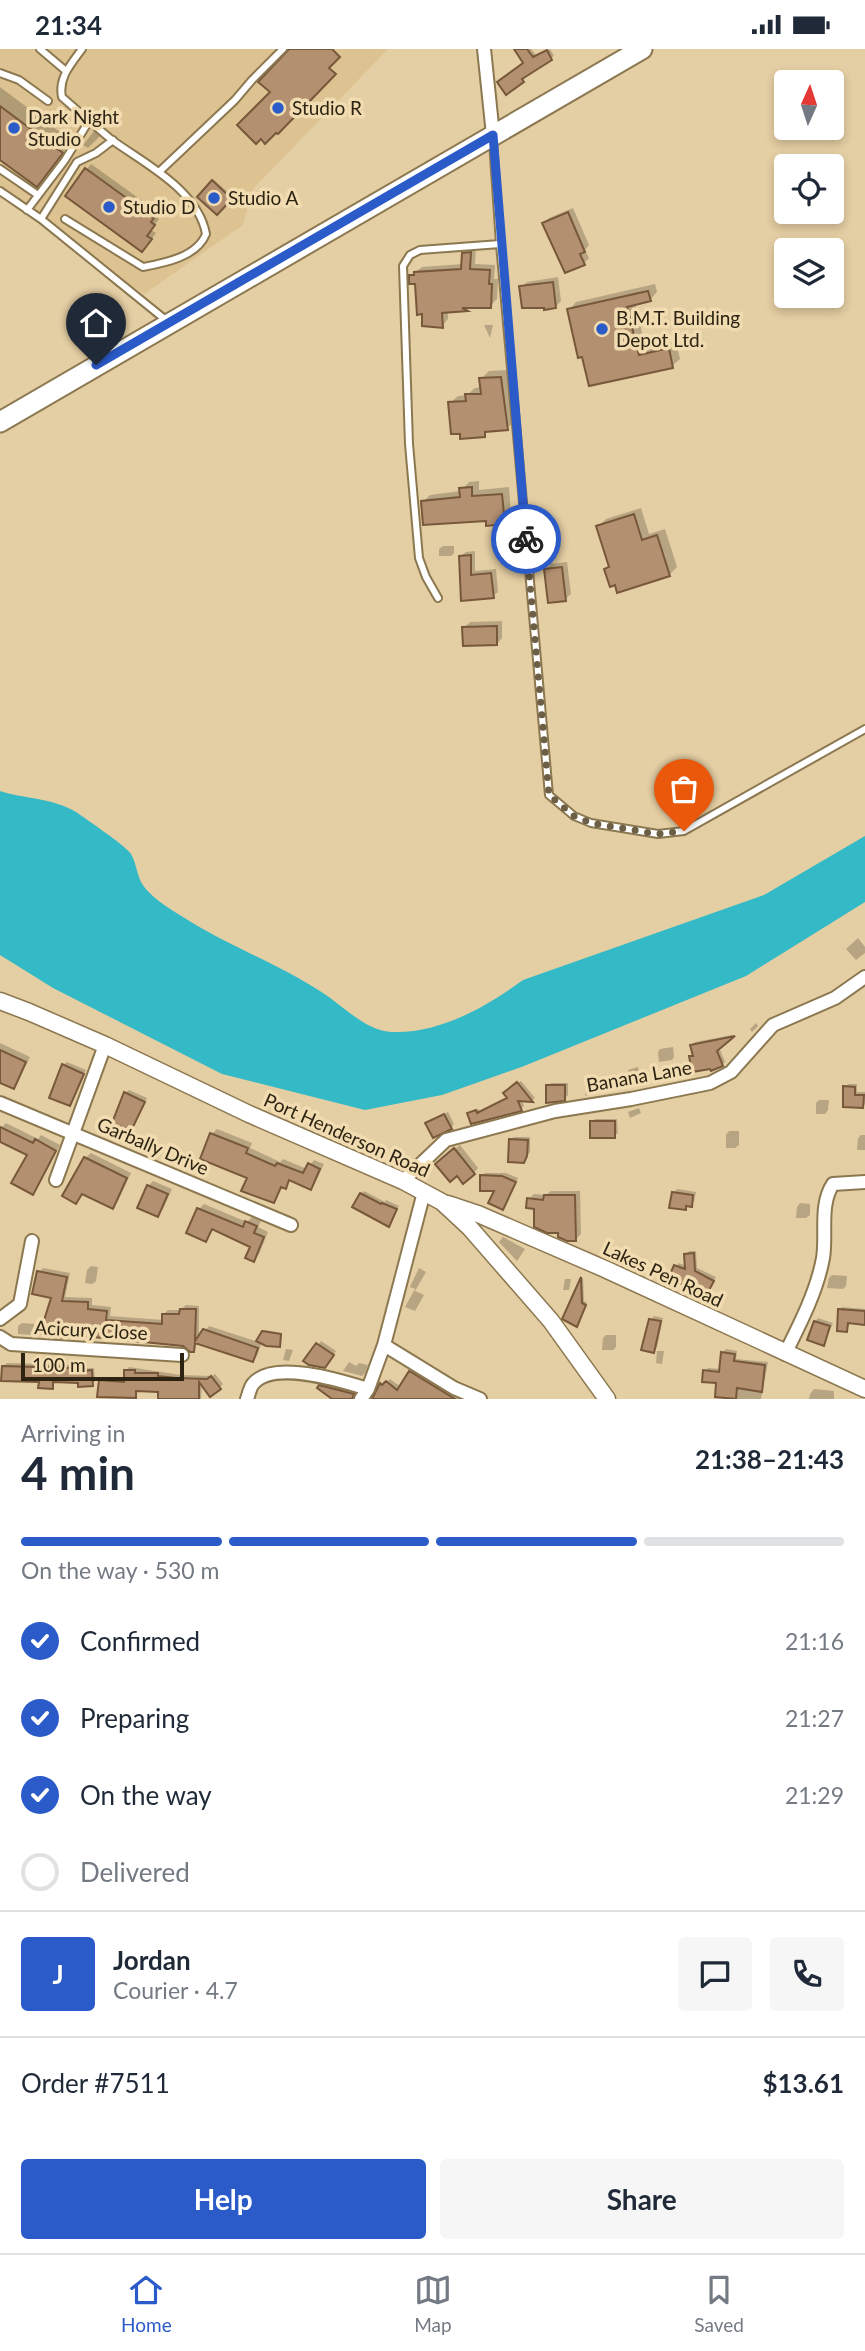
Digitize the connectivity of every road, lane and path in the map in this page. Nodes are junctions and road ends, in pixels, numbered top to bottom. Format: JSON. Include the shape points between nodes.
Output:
{"nodes":[{"id":1,"x":40,"y":49,"type":"edge"},
{"id":2,"x":82,"y":49,"type":"edge"},
{"id":3,"x":284,"y":49,"type":"edge"},
{"id":4,"x":484,"y":49,"type":"edge"},
{"id":5,"x":642,"y":49,"type":"edge"},
{"id":6,"x":66,"y":71,"type":"junction"},
{"id":7,"x":0,"y":73,"type":"edge"},
{"id":8,"x":48,"y":101,"type":"dead end"},
{"id":9,"x":89,"y":121,"type":"junction"},
{"id":10,"x":493,"y":135,"type":"junction"},
{"id":11,"x":113,"y":140,"type":"junction"},
{"id":12,"x":0,"y":169,"type":"edge"},
{"id":13,"x":160,"y":171,"type":"junction"},
{"id":14,"x":0,"y":191,"type":"edge"},
{"id":15,"x":38,"y":195,"type":"junction"},
{"id":16,"x":27,"y":210,"type":"junction"},
{"id":17,"x":41,"y":219,"type":"junction"},
{"id":18,"x":65,"y":219,"type":"dead end"},
{"id":19,"x":500,"y":244,"type":"junction"},
{"id":20,"x":168,"y":322,"type":"junction"},
{"id":21,"x":0,"y":422,"type":"edge"},
{"id":22,"x":438,"y":598,"type":"dead end"},
{"id":23,"x":865,"y":729,"type":"edge"},
{"id":24,"x":865,"y":977,"type":"edge"},
{"id":25,"x":0,"y":1001,"type":"edge"},
{"id":26,"x":105,"y":1045,"type":"junction"},
{"id":27,"x":0,"y":1103,"type":"edge"},
{"id":28,"x":74,"y":1134,"type":"junction"},
{"id":29,"x":56,"y":1180,"type":"dead end"},
{"id":30,"x":403,"y":1181,"type":"junction"},
{"id":31,"x":865,"y":1182,"type":"edge"},
{"id":32,"x":424,"y":1192,"type":"junction"},
{"id":33,"x":442,"y":1202,"type":"junction"},
{"id":34,"x":291,"y":1225,"type":"dead end"},
{"id":35,"x":32,"y":1241,"type":"dead end"},
{"id":36,"x":0,"y":1319,"type":"edge"},
{"id":37,"x":0,"y":1337,"type":"edge"},
{"id":38,"x":384,"y":1345,"type":"junction"},
{"id":39,"x":785,"y":1354,"type":"junction"},
{"id":40,"x":182,"y":1355,"type":"dead end"},
{"id":41,"x":865,"y":1389,"type":"edge"},
{"id":42,"x":365,"y":1394,"type":"edge"},
{"id":43,"x":247,"y":1399,"type":"edge"},
{"id":44,"x":480,"y":1399,"type":"edge"},
{"id":45,"x":607,"y":1399,"type":"edge"}],
"edges":[{"from":1,"to":6,"type":"lane"},
{"from":2,"to":6,"type":"lane"},
{"from":3,"to":13,"type":"lane"},
{"from":4,"to":10,"type":"street"},
{"from":5,"to":10,"type":"main road"},
{"from":6,"to":9,"type":"lane","via":[[62,97]]},
{"from":7,"to":8,"type":"lane","via":[[19,80]]},
{"from":9,"to":11,"type":"lane"},
{"from":9,"to":15,"type":"lane"},
{"from":10,"to":19,"type":"lane"},
{"from":10,"to":20,"type":"main road"},
{"from":11,"to":13,"type":"lane"},
{"from":11,"to":17,"type":"lane","via":[[77,162]]},
{"from":12,"to":15,"type":"lane"},
{"from":13,"to":18,"type":"lane","via":[[195,207],[205,226],[203,242],[176,259],[143,267]]},
{"from":14,"to":16,"type":"lane"},
{"from":15,"to":16,"type":"lane"},
{"from":16,"to":17,"type":"lane"},
{"from":17,"to":20,"type":"lane"},
{"from":19,"to":22,"type":"lane","via":[[420,250],[403,266],[409,444],[419,558]]},
{"from":19,"to":23,"type":"lane","via":[[549,795],[574,816],[591,823],[657,834],[684,831]]},
{"from":20,"to":21,"type":"main road"},
{"from":24,"to":30,"type":"street","name":"Banana Lane","via":[[835,999],[773,1025],[731,1072],[710,1083],[555,1111],[446,1140]]},
{"from":25,"to":26,"type":"street","name":"Port Henderson Road"},
{"from":26,"to":28,"type":"street"},
{"from":26,"to":30,"type":"street","name":"Port Henderson Road"},
{"from":27,"to":28,"type":"street","name":"Garbally Drive"},
{"from":28,"to":29,"type":"street"},
{"from":28,"to":34,"type":"street","name":"Garbally Drive"},
{"from":30,"to":32,"type":"street","name":"Port Henderson Road"},
{"from":31,"to":39,"type":"street","via":[[833,1184],[826,1194],[823,1259]]},
{"from":32,"to":33,"type":"street","name":"Port Henderson Road"},
{"from":32,"to":38,"type":"street"},
{"from":33,"to":39,"type":"street","name":"Lakes Pen Road","via":[[604,1269]]},
{"from":33,"to":45,"type":"street","name":"Port Henderson Road","via":[[551,1321]]},
{"from":35,"to":36,"type":"street","via":[[20,1304]]},
{"from":37,"to":40,"type":"street","name":"Acicury Close","via":[[11,1344]]},
{"from":38,"to":42,"type":"street"},
{"from":38,"to":44,"type":"street"},
{"from":39,"to":41,"type":"street","name":"Lakes Pen Road"},
{"from":42,"to":43,"type":"street","via":[[319,1377],[276,1371],[252,1384]]}]}
